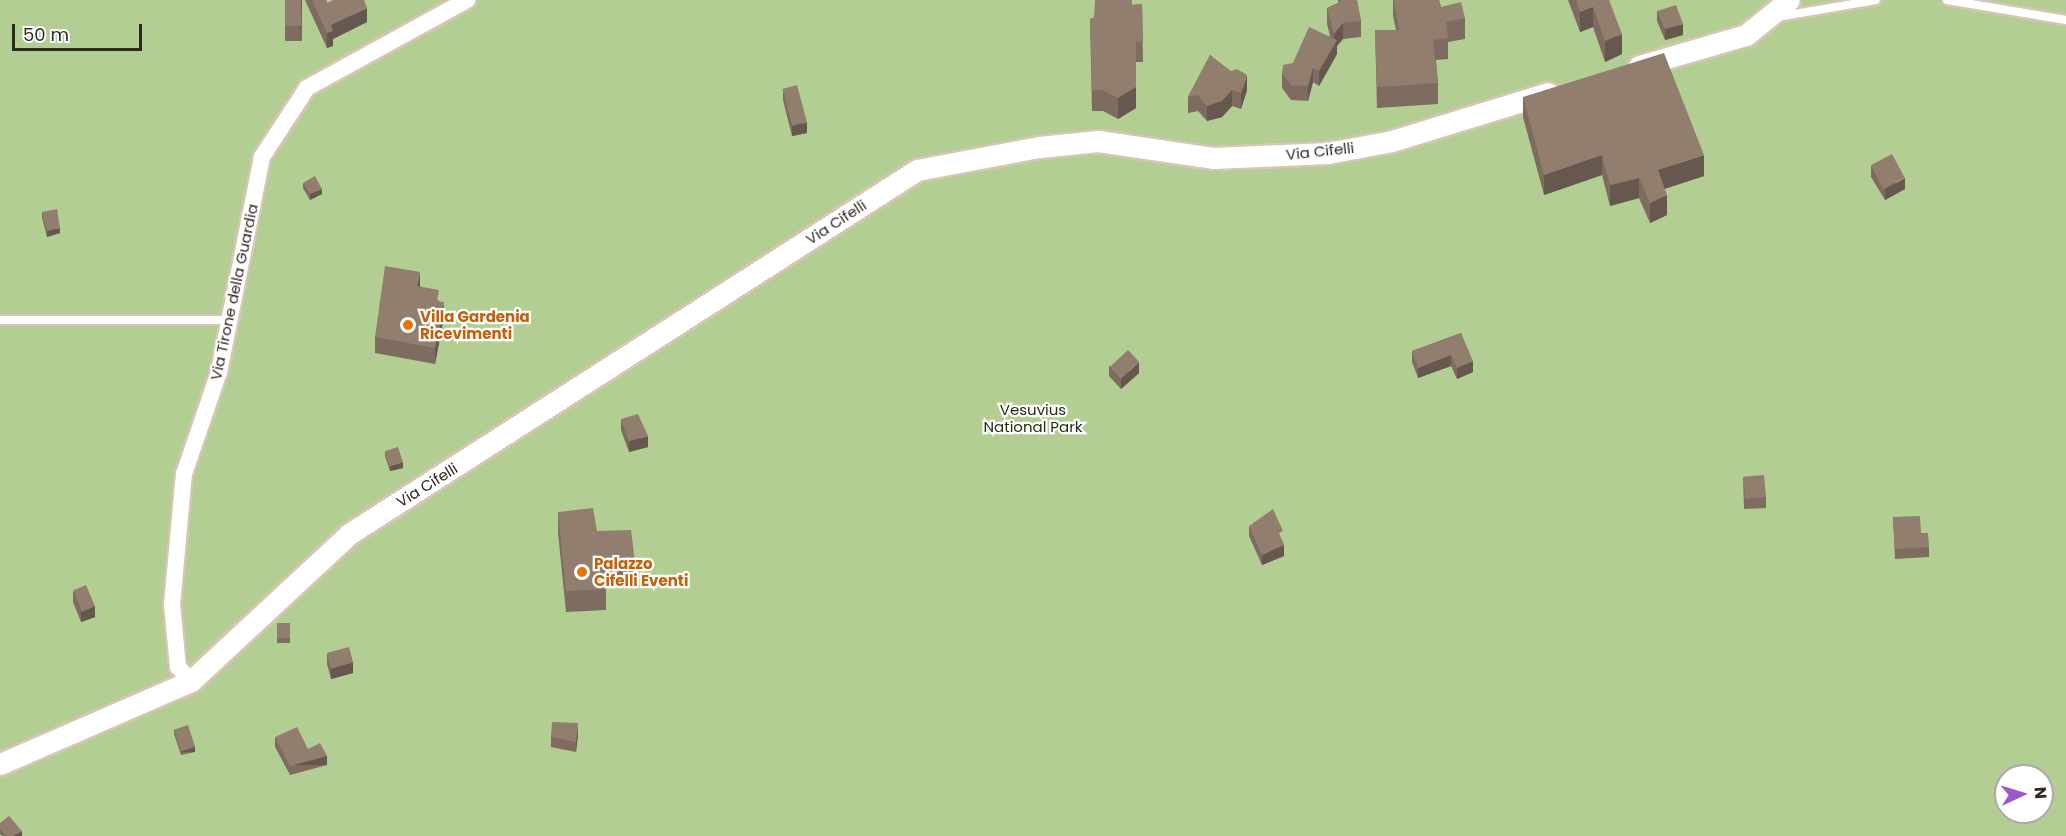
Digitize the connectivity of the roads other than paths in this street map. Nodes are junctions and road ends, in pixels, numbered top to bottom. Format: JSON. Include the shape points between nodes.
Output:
{"nodes":[{"id":1,"x":467,"y":0,"type":"edge"},
{"id":2,"x":1789,"y":0,"type":"edge"},
{"id":3,"x":1876,"y":0,"type":"edge"},
{"id":4,"x":1947,"y":0,"type":"edge"},
{"id":5,"x":1771,"y":18,"type":"junction"},
{"id":6,"x":2066,"y":20,"type":"edge"},
{"id":7,"x":1617,"y":72,"type":"edge"},
{"id":8,"x":1573,"y":85,"type":"edge"},
{"id":9,"x":0,"y":320,"type":"edge"},
{"id":10,"x":231,"y":320,"type":"junction"},
{"id":11,"x":191,"y":681,"type":"junction"},
{"id":12,"x":0,"y":764,"type":"edge"}],
"edges":[{"from":1,"to":10,"type":"street","name":"Via Tirone della Guardia","via":[[307,88],[262,157]]},
{"from":2,"to":5,"type":"street"},
{"from":3,"to":5,"type":"lane"},
{"from":4,"to":6,"type":"lane"},
{"from":5,"to":7,"type":"street","via":[[1746,35]]},
{"from":8,"to":11,"type":"street","name":"Via Cifelli","via":[[1392,141],[1328,153],[1213,158],[1098,141],[1039,147],[917,170],[349,534]]},
{"from":9,"to":10,"type":"lane"},
{"from":10,"to":11,"type":"street","name":"Via Tirone della Guardia","via":[[219,372],[184,474],[172,605],[178,667]]},
{"from":11,"to":12,"type":"street","name":"Via Cifelli"}]}
